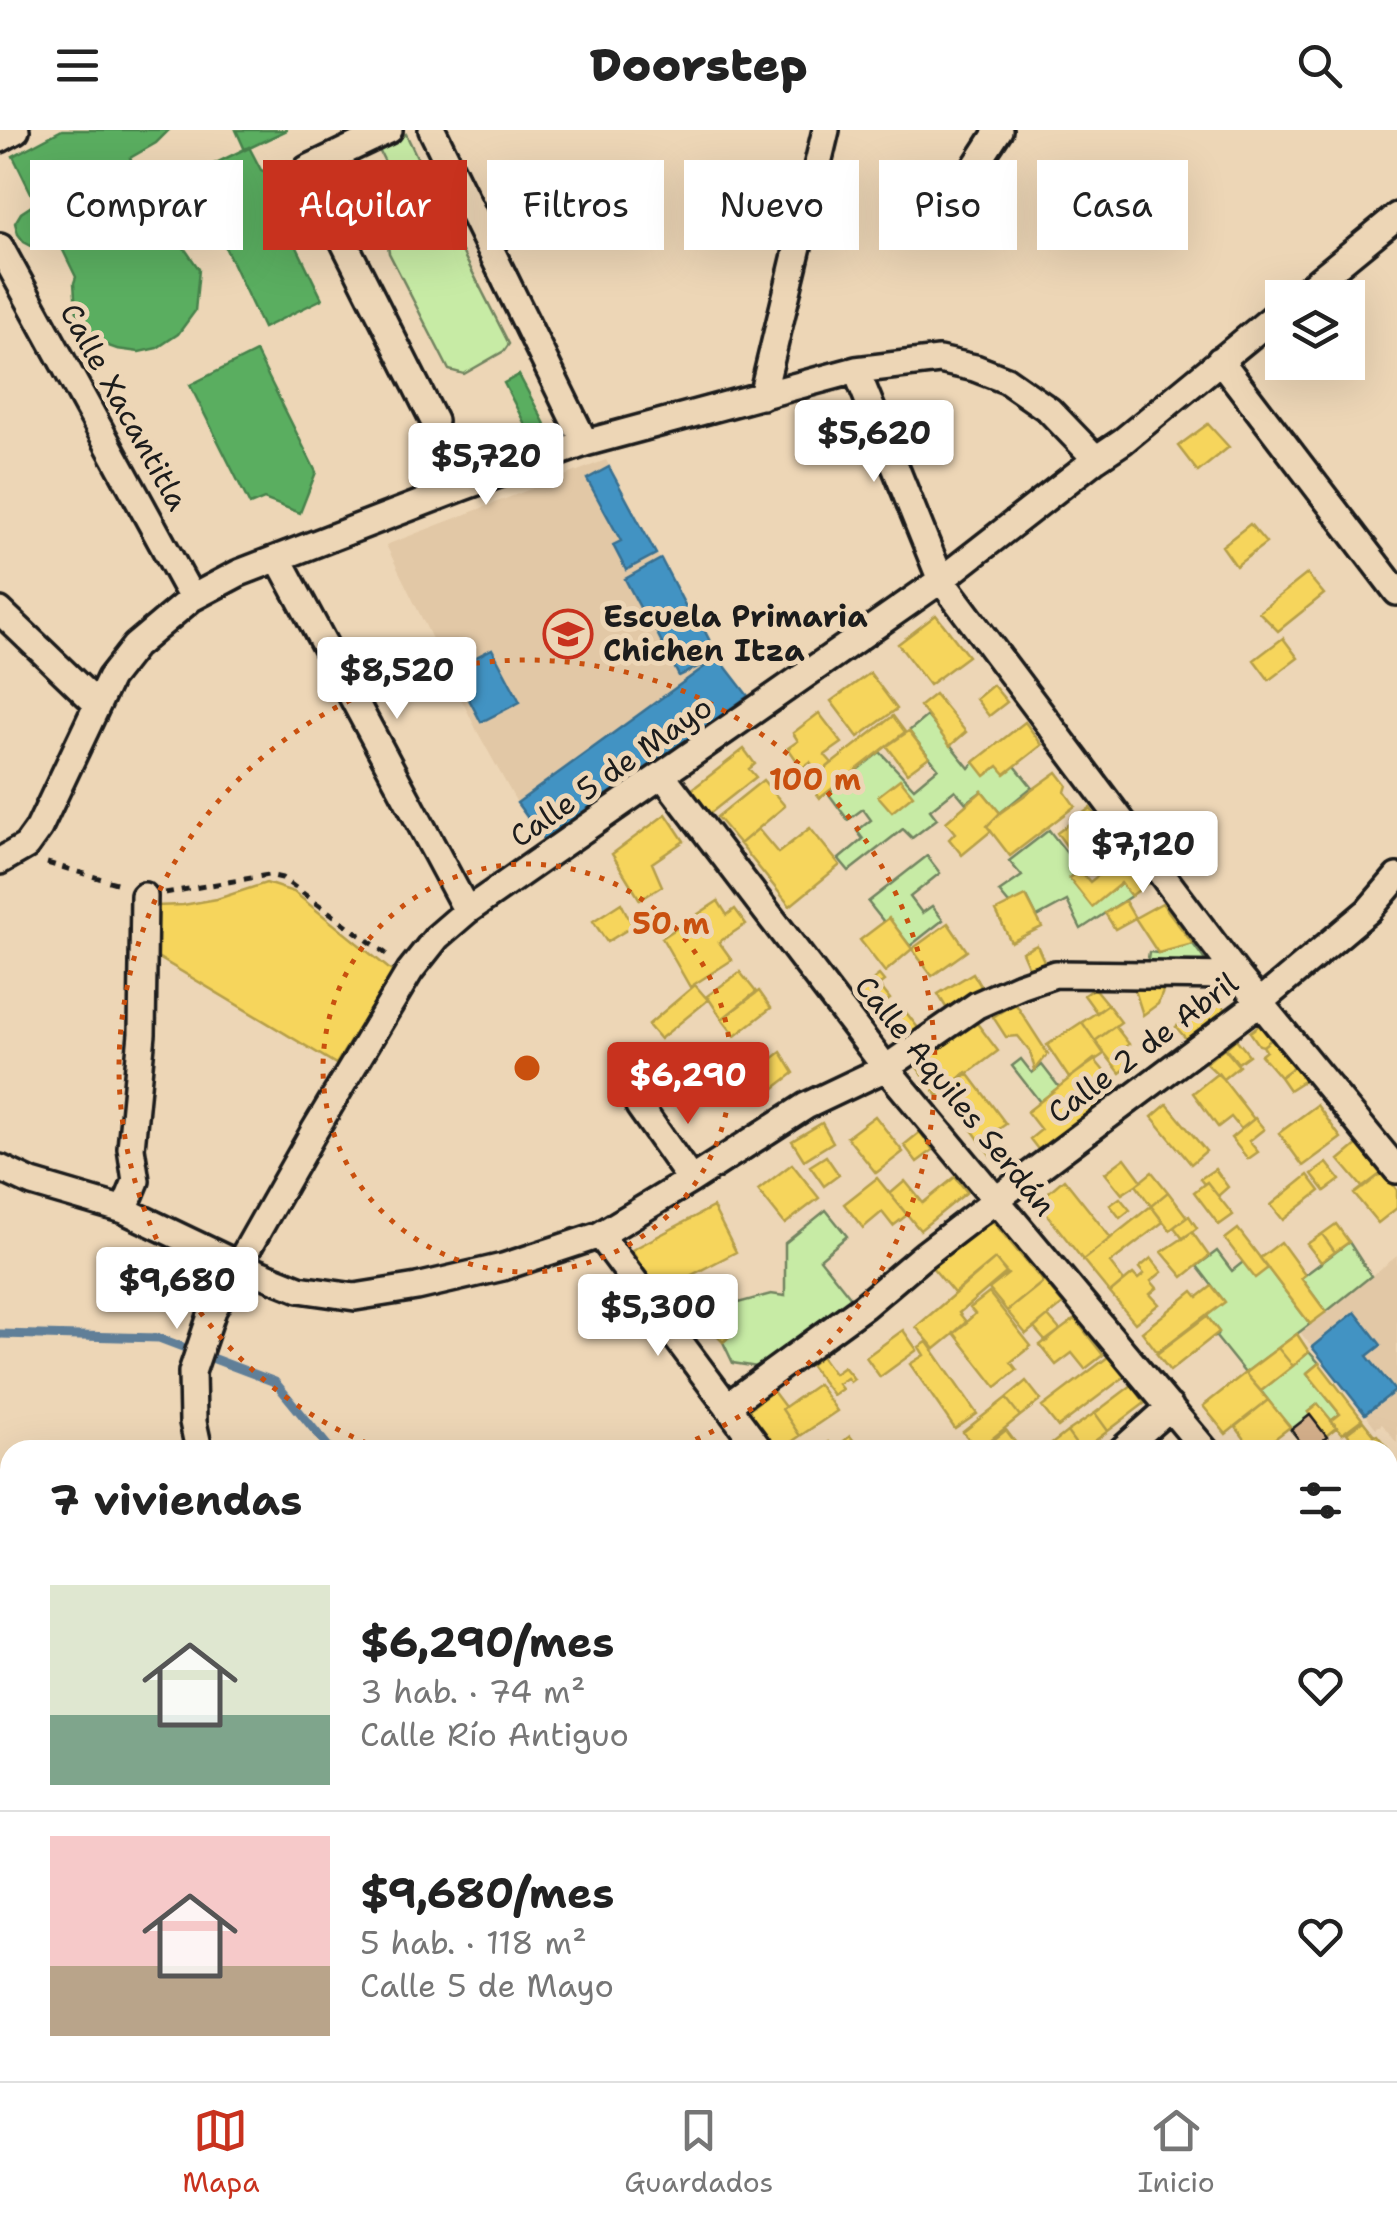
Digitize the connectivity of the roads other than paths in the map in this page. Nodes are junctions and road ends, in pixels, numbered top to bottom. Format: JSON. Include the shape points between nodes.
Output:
{"nodes":[{"id":1,"x":16,"y":130,"type":"edge"},
{"id":2,"x":388,"y":130,"type":"edge"},
{"id":3,"x":432,"y":130,"type":"edge"},
{"id":4,"x":826,"y":130,"type":"edge"},
{"id":5,"x":999,"y":130,"type":"edge"},
{"id":6,"x":0,"y":139,"type":"edge"},
{"id":7,"x":980,"y":160,"type":"edge"},
{"id":8,"x":1397,"y":216,"type":"edge"},
{"id":9,"x":0,"y":246,"type":"edge"},
{"id":10,"x":1319,"y":280,"type":"edge"},
{"id":11,"x":1265,"y":324,"type":"edge"},
{"id":12,"x":1220,"y":360,"type":"junction"},
{"id":13,"x":856,"y":370,"type":"junction"},
{"id":14,"x":762,"y":396,"type":"junction"},
{"id":15,"x":434,"y":421,"type":"dead end"},
{"id":16,"x":585,"y":443,"type":"junction"},
{"id":17,"x":1096,"y":459,"type":"junction"},
{"id":18,"x":278,"y":558,"type":"junction"},
{"id":19,"x":942,"y":580,"type":"junction"},
{"id":20,"x":1397,"y":592,"type":"edge"},
{"id":21,"x":192,"y":598,"type":"junction"},
{"id":22,"x":0,"y":611,"type":"edge"},
{"id":23,"x":97,"y":704,"type":"junction"},
{"id":24,"x":664,"y":776,"type":"junction"},
{"id":25,"x":8,"y":858,"type":"edge"},
{"id":26,"x":1397,"y":876,"type":"edge"},
{"id":27,"x":144,"y":896,"type":"road end"},
{"id":28,"x":467,"y":911,"type":"junction"},
{"id":29,"x":1238,"y":976,"type":"junction"},
{"id":30,"x":1260,"y":1002,"type":"junction"},
{"id":31,"x":886,"y":1068,"type":"junction"},
{"id":32,"x":639,"y":1106,"type":"dead end"},
{"id":33,"x":0,"y":1168,"type":"edge"},
{"id":34,"x":1397,"y":1170,"type":"edge"},
{"id":35,"x":691,"y":1180,"type":"junction"},
{"id":36,"x":997,"y":1199,"type":"junction"},
{"id":37,"x":124,"y":1210,"type":"junction"},
{"id":38,"x":600,"y":1234,"type":"junction"},
{"id":39,"x":238,"y":1265,"type":"junction"},
{"id":40,"x":727,"y":1406,"type":"junction"},
{"id":41,"x":1170,"y":1407,"type":"junction"},
{"id":42,"x":193,"y":1422,"type":"junction"},
{"id":43,"x":188,"y":1440,"type":"edge"},
{"id":44,"x":198,"y":1440,"type":"edge"},
{"id":45,"x":749,"y":1440,"type":"edge"},
{"id":46,"x":1133,"y":1440,"type":"edge"},
{"id":47,"x":1197,"y":1440,"type":"edge"}],
"edges":[{"from":1,"to":6,"type":"street"},
{"from":2,"to":15,"type":"street","via":[[307,169]]},
{"from":3,"to":16,"type":"street"},
{"from":4,"to":14,"type":"street"},
{"from":5,"to":7,"type":"street"},
{"from":8,"to":10,"type":"street"},
{"from":9,"to":21,"type":"street","name":"Calle Xacantitla"},
{"from":11,"to":12,"type":"street","name":"Calle 5 de Mayo"},
{"from":12,"to":17,"type":"street","name":"Calle 5 de Mayo"},
{"from":12,"to":20,"type":"street"},
{"from":13,"to":14,"type":"street"},
{"from":13,"to":17,"type":"street","via":[[939,360],[975,368],[1049,410]]},
{"from":13,"to":19,"type":"street"},
{"from":14,"to":16,"type":"street"},
{"from":16,"to":18,"type":"street"},
{"from":17,"to":19,"type":"street","name":"Calle 5 de Mayo"},
{"from":18,"to":21,"type":"street"},
{"from":18,"to":28,"type":"street"},
{"from":19,"to":24,"type":"street","name":"Calle 5 de Mayo"},
{"from":19,"to":29,"type":"street"},
{"from":21,"to":23,"type":"street","via":[[134,646]]},
{"from":22,"to":23,"type":"street"},
{"from":23,"to":25,"type":"street","via":[[39,828]]},
{"from":24,"to":28,"type":"street","name":"Calle 5 de Mayo"},
{"from":24,"to":31,"type":"street","name":"Calle Aquiles Serdán"},
{"from":26,"to":30,"type":"street","name":"Calle 2 de Abril","via":[[1368,911]]},
{"from":27,"to":37,"type":"street","via":[[136,1181]]},
{"from":28,"to":39,"type":"street","name":"Calle 5 de Mayo","via":[[410,971]]},
{"from":29,"to":30,"type":"street"},
{"from":29,"to":31,"type":"street","via":[[1056,974],[977,1006]]},
{"from":30,"to":34,"type":"street"},
{"from":30,"to":36,"type":"street","name":"Calle 2 de Abril"},
{"from":31,"to":35,"type":"street","via":[[806,1106]]},
{"from":31,"to":36,"type":"street","name":"Calle Aquiles Serdán"},
{"from":32,"to":35,"type":"street"},
{"from":33,"to":37,"type":"street"},
{"from":35,"to":38,"type":"street"},
{"from":36,"to":40,"type":"street","name":"Calle 2 de Abril"},
{"from":36,"to":41,"type":"street","name":"Calle Aquiles Serdán"},
{"from":37,"to":39,"type":"street"},
{"from":38,"to":39,"type":"street","via":[[503,1268],[355,1296],[300,1289]]},
{"from":38,"to":40,"type":"street"},
{"from":39,"to":42,"type":"street","name":"Calle 5 de Mayo","via":[[213,1310],[192,1372]]},
{"from":40,"to":45,"type":"street"},
{"from":41,"to":46,"type":"street"},
{"from":41,"to":47,"type":"street","name":"Calle Aquiles Serdán"},
{"from":42,"to":43,"type":"street"},
{"from":42,"to":44,"type":"street","name":"Calle 5 de Mayo"}]}
